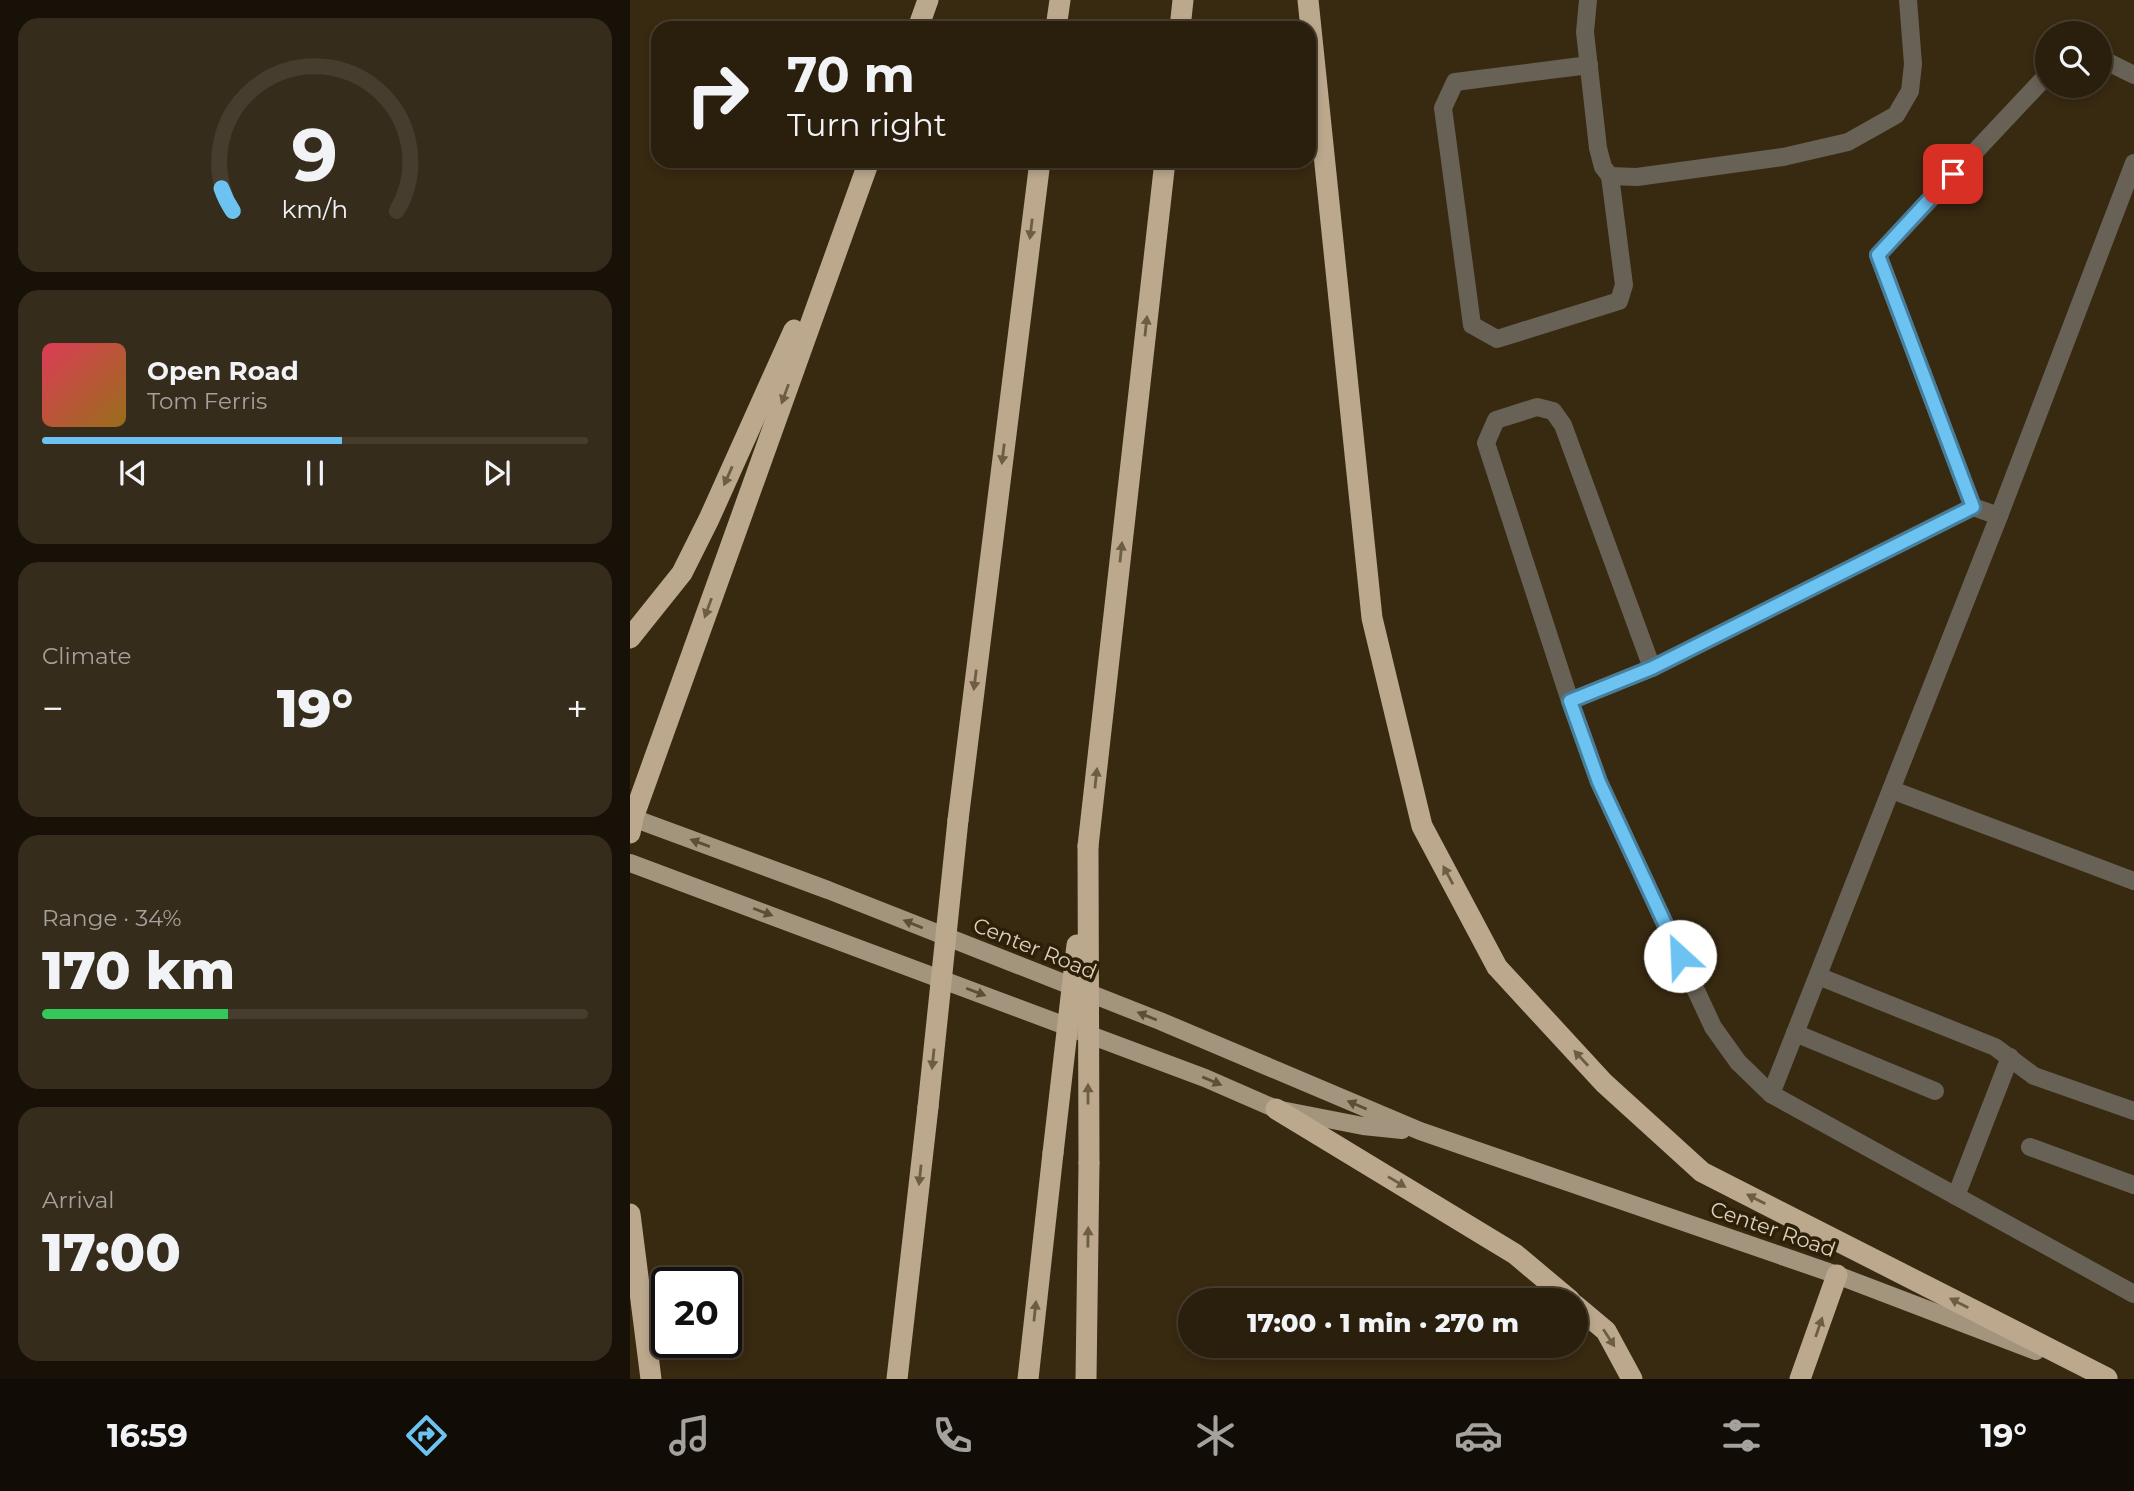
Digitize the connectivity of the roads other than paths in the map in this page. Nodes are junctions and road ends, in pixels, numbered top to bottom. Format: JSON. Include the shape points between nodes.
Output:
{"nodes":[{"id":1,"x":928,"y":0,"type":"edge"},
{"id":2,"x":1060,"y":0,"type":"edge"},
{"id":3,"x":1183,"y":0,"type":"edge"},
{"id":4,"x":1308,"y":0,"type":"edge"},
{"id":5,"x":1588,"y":0,"type":"edge"},
{"id":6,"x":1908,"y":0,"type":"edge"},
{"id":7,"x":920,"y":21,"type":"edge"},
{"id":8,"x":1057,"y":21,"type":"edge"},
{"id":9,"x":1181,"y":21,"type":"edge"},
{"id":10,"x":1310,"y":21,"type":"edge"},
{"id":11,"x":2112,"y":64,"type":"edge"},
{"id":12,"x":1588,"y":65,"type":"junction"},
{"id":13,"x":2134,"y":75,"type":"edge"},
{"id":14,"x":1316,"y":76,"type":"edge"},
{"id":15,"x":2035,"y":88,"type":"edge"},
{"id":16,"x":2134,"y":163,"type":"edge"},
{"id":17,"x":866,"y":168,"type":"edge"},
{"id":18,"x":1039,"y":168,"type":"edge"},
{"id":19,"x":1164,"y":168,"type":"edge"},
{"id":20,"x":1610,"y":176,"type":"junction"},
{"id":21,"x":858,"y":191,"type":"junction"},
{"id":22,"x":1973,"y":507,"type":"junction"},
{"id":23,"x":1999,"y":516,"type":"junction"},
{"id":24,"x":630,"y":638,"type":"edge"},
{"id":25,"x":1652,"y":668,"type":"junction"},
{"id":26,"x":1570,"y":701,"type":"junction"},
{"id":27,"x":1892,"y":790,"type":"junction"},
{"id":28,"x":631,"y":823,"type":"edge"},
{"id":29,"x":1088,"y":846,"type":"junction"},
{"id":30,"x":630,"y":863,"type":"edge"},
{"id":31,"x":2134,"y":881,"type":"edge"},
{"id":32,"x":1818,"y":976,"type":"junction"},
{"id":33,"x":1795,"y":1033,"type":"junction"},
{"id":34,"x":2010,"y":1057,"type":"junction"},
{"id":35,"x":1935,"y":1091,"type":"dead end"},
{"id":36,"x":1771,"y":1094,"type":"junction"},
{"id":37,"x":1276,"y":1109,"type":"junction"},
{"id":38,"x":2134,"y":1111,"type":"edge"},
{"id":39,"x":1420,"y":1131,"type":"junction"},
{"id":40,"x":2030,"y":1147,"type":"dead end"},
{"id":41,"x":2134,"y":1185,"type":"edge"},
{"id":42,"x":1956,"y":1196,"type":"junction"},
{"id":43,"x":630,"y":1214,"type":"edge"},
{"id":44,"x":1837,"y":1275,"type":"junction"},
{"id":45,"x":1556,"y":1288,"type":"edge"},
{"id":46,"x":2134,"y":1294,"type":"edge"},
{"id":47,"x":1588,"y":1316,"type":"edge"},
{"id":48,"x":651,"y":1379,"type":"edge"},
{"id":49,"x":897,"y":1379,"type":"edge"},
{"id":50,"x":1028,"y":1379,"type":"edge"},
{"id":51,"x":1086,"y":1379,"type":"edge"},
{"id":52,"x":1632,"y":1379,"type":"edge"},
{"id":53,"x":1800,"y":1379,"type":"edge"},
{"id":54,"x":2108,"y":1379,"type":"edge"}],
"edges":[{"from":1,"to":7,"type":"highway"},
{"from":2,"to":8,"type":"highway"},
{"from":3,"to":9,"type":"highway"},
{"from":10,"to":4,"type":"highway","one_way":true},
{"from":5,"to":12,"type":"lane"},
{"from":6,"to":20,"type":"lane","via":[[1913,64],[1910,91],[1896,115],[1848,142],[1783,157],[1637,177]]},
{"from":11,"to":13,"type":"lane"},
{"from":12,"to":20,"type":"lane","via":[[1598,148]]},
{"from":12,"to":20,"type":"lane","via":[[1455,82],[1443,108],[1472,325],[1497,339],[1619,301],[1624,285]]},
{"from":54,"to":14,"type":"highway","one_way":true,"via":[[1702,1172],[1604,1083],[1497,967],[1422,827],[1373,618]]},
{"from":15,"to":22,"type":"lane","via":[[1878,255]]},
{"from":16,"to":23,"type":"lane"},
{"from":17,"to":21,"type":"highway"},
{"from":18,"to":49,"type":"highway","one_way":true,"bridge":true,"via":[[958,820]]},
{"from":29,"to":19,"type":"highway","one_way":true},
{"from":21,"to":24,"type":"highway","one_way":true,"via":[[682,573]]},
{"from":21,"to":28,"type":"highway","one_way":true},
{"from":22,"to":23,"type":"lane"},
{"from":22,"to":25,"type":"lane"},
{"from":23,"to":27,"type":"lane"},
{"from":25,"to":26,"type":"lane"},
{"from":25,"to":26,"type":"lane","via":[[1563,425],[1553,411],[1537,407],[1496,420],[1486,443]]},
{"from":26,"to":36,"type":"lane","via":[[1599,782],[1713,1027],[1738,1062]]},
{"from":27,"to":31,"type":"lane"},
{"from":27,"to":32,"type":"lane"},
{"from":39,"to":28,"type":"main road","name":"Center Road","one_way":true,"via":[[1160,1021],[828,890]]},
{"from":50,"to":29,"type":"highway","one_way":true,"bridge":true},
{"from":51,"to":29,"type":"highway","one_way":true,"bridge":true},
{"from":30,"to":37,"type":"main road","name":"Center Road","one_way":true,"via":[[1205,1078]]},
{"from":32,"to":33,"type":"lane"},
{"from":32,"to":34,"type":"lane"},
{"from":33,"to":35,"type":"lane"},
{"from":33,"to":36,"type":"lane"},
{"from":34,"to":38,"type":"lane","via":[[2034,1076]]},
{"from":34,"to":42,"type":"lane"},
{"from":36,"to":42,"type":"lane"},
{"from":37,"to":39,"type":"main road","name":"Center Road","via":[[1363,1126]]},
{"from":37,"to":45,"type":"highway","one_way":true,"via":[[1515,1254]]},
{"from":39,"to":44,"type":"main road","name":"Center Road"},
{"from":40,"to":41,"type":"lane"},
{"from":42,"to":46,"type":"lane"},
{"from":43,"to":48,"type":"highway"},
{"from":53,"to":44,"type":"highway","one_way":true},
{"from":44,"to":54,"type":"main road","name":"Center Road"},
{"from":47,"to":52,"type":"highway","one_way":true,"via":[[1606,1331]]}]}
